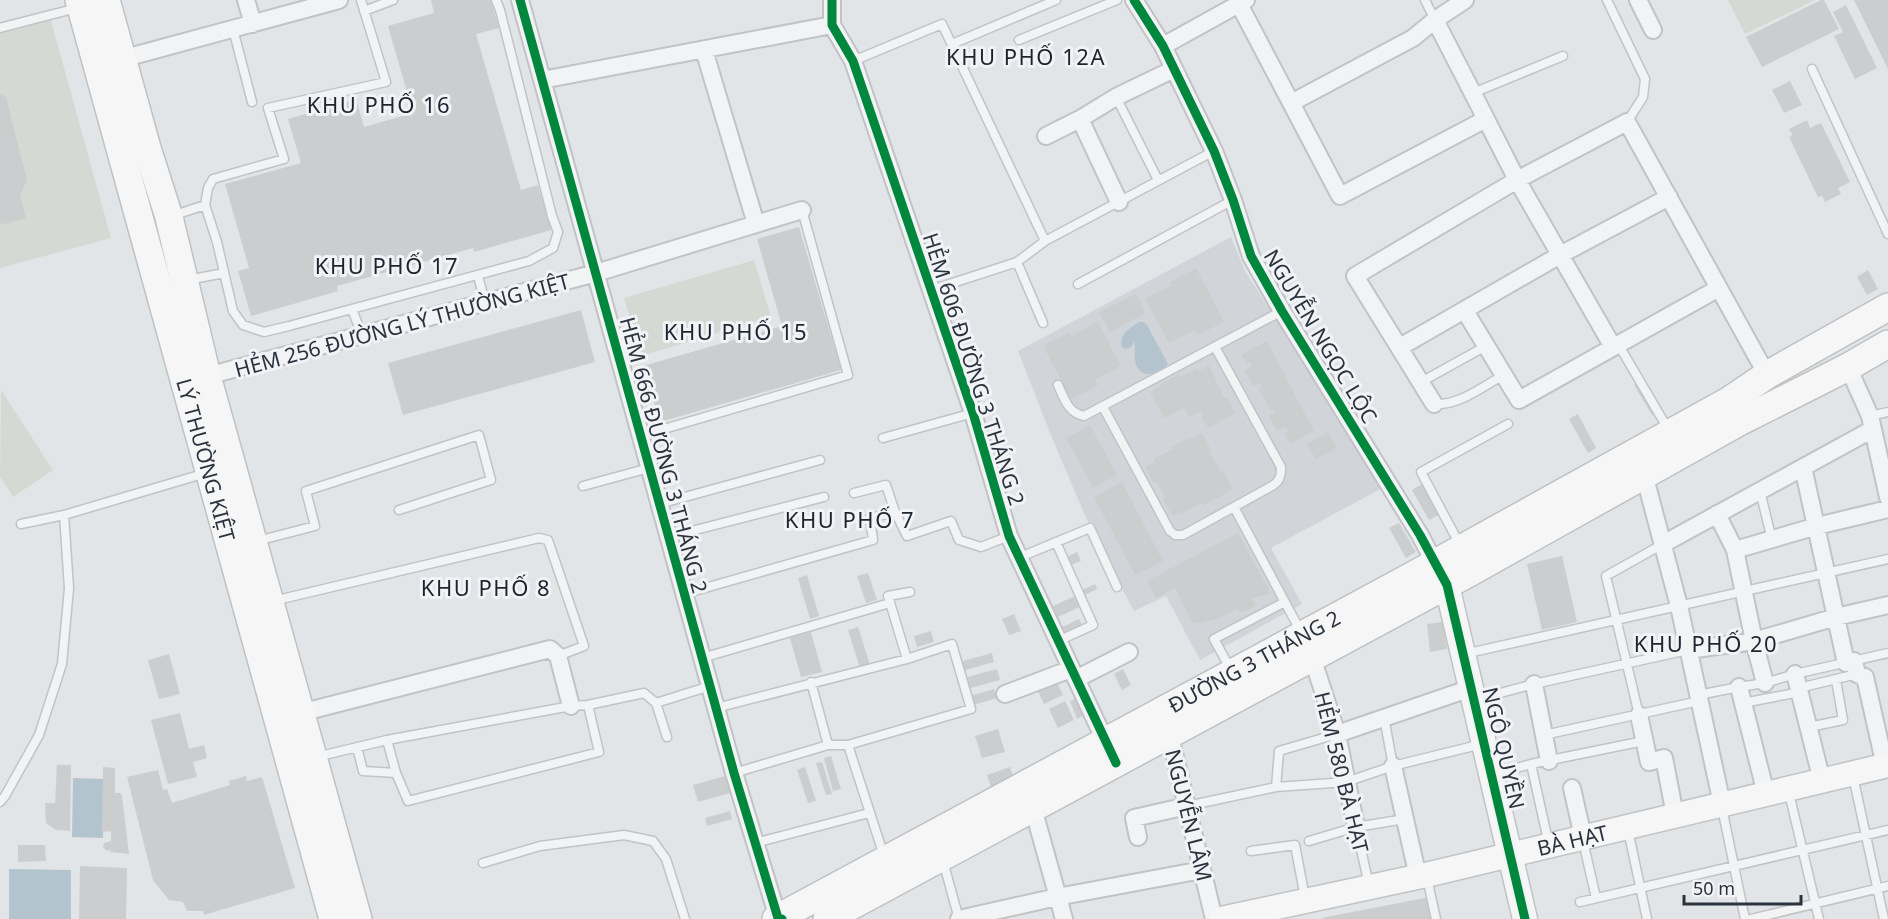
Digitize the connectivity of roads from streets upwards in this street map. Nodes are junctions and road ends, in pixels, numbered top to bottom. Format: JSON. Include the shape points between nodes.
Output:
{"nodes":[{"id":1,"x":246,"y":0,"type":"edge"},
{"id":2,"x":339,"y":0,"type":"edge"},
{"id":3,"x":520,"y":0,"type":"edge"},
{"id":4,"x":832,"y":0,"type":"edge"},
{"id":5,"x":1134,"y":0,"type":"edge"},
{"id":6,"x":1465,"y":0,"type":"edge"},
{"id":7,"x":1638,"y":0,"type":"edge"},
{"id":8,"x":89,"y":2,"type":"edge"},
{"id":9,"x":1243,"y":2,"type":"edge"},
{"id":10,"x":1435,"y":20,"type":"junction"},
{"id":11,"x":253,"y":24,"type":"junction"},
{"id":12,"x":832,"y":25,"type":"junction"},
{"id":13,"x":1653,"y":30,"type":"dead end"},
{"id":14,"x":1163,"y":46,"type":"junction"},
{"id":15,"x":704,"y":50,"type":"junction"},
{"id":16,"x":123,"y":58,"type":"junction"},
{"id":17,"x":98,"y":65,"type":"junction"},
{"id":18,"x":1174,"y":69,"type":"junction"},
{"id":19,"x":542,"y":80,"type":"junction"},
{"id":20,"x":1292,"y":103,"type":"junction"},
{"id":21,"x":1080,"y":119,"type":"junction"},
{"id":22,"x":1485,"y":119,"type":"junction"},
{"id":23,"x":1046,"y":136,"type":"dead end"},
{"id":24,"x":1517,"y":180,"type":"junction"},
{"id":25,"x":1669,"y":197,"type":"junction"},
{"id":26,"x":1119,"y":202,"type":"road end"},
{"id":27,"x":802,"y":210,"type":"road end"},
{"id":28,"x":756,"y":224,"type":"junction"},
{"id":29,"x":1560,"y":255,"type":"junction"},
{"id":30,"x":596,"y":273,"type":"junction"},
{"id":31,"x":1719,"y":288,"type":"junction"},
{"id":32,"x":1888,"y":292,"type":"edge"},
{"id":33,"x":1888,"y":307,"type":"edge"},
{"id":34,"x":1465,"y":311,"type":"junction"},
{"id":35,"x":1851,"y":320,"type":"junction"},
{"id":36,"x":1888,"y":325,"type":"edge"},
{"id":37,"x":1888,"y":344,"type":"edge"},
{"id":38,"x":1616,"y":346,"type":"junction"},
{"id":39,"x":1400,"y":347,"type":"junction"},
{"id":40,"x":1888,"y":353,"type":"edge"},
{"id":41,"x":1848,"y":367,"type":"junction"},
{"id":42,"x":1764,"y":370,"type":"junction"},
{"id":43,"x":207,"y":376,"type":"junction"},
{"id":44,"x":1434,"y":404,"type":"road end"},
{"id":45,"x":1736,"y":410,"type":"junction"},
{"id":46,"x":1871,"y":422,"type":"junction"},
{"id":47,"x":1803,"y":467,"type":"junction"},
{"id":48,"x":1644,"y":474,"type":"junction"},
{"id":49,"x":1888,"y":495,"type":"edge"},
{"id":50,"x":1888,"y":509,"type":"edge"},
{"id":51,"x":1717,"y":514,"type":"junction"},
{"id":52,"x":1817,"y":526,"type":"junction"},
{"id":53,"x":1663,"y":544,"type":"junction"},
{"id":54,"x":1735,"y":550,"type":"junction"},
{"id":55,"x":1441,"y":574,"type":"junction"},
{"id":56,"x":1888,"y":605,"type":"edge"},
{"id":57,"x":1836,"y":617,"type":"junction"},
{"id":58,"x":1754,"y":641,"type":"junction"},
{"id":59,"x":1307,"y":646,"type":"junction"},
{"id":60,"x":1688,"y":651,"type":"junction"},
{"id":61,"x":1129,"y":652,"type":"dead end"},
{"id":62,"x":1073,"y":674,"type":"junction"},
{"id":63,"x":1765,"y":683,"type":"road end"},
{"id":64,"x":1534,"y":684,"type":"road end"},
{"id":65,"x":1798,"y":685,"type":"road end"},
{"id":66,"x":1739,"y":687,"type":"road end"},
{"id":67,"x":1005,"y":694,"type":"dead end"},
{"id":68,"x":1473,"y":694,"type":"junction"},
{"id":69,"x":580,"y":706,"type":"road end"},
{"id":70,"x":300,"y":712,"type":"junction"},
{"id":71,"x":1639,"y":715,"type":"road end"},
{"id":72,"x":1166,"y":722,"type":"junction"},
{"id":73,"x":1337,"y":734,"type":"junction"},
{"id":74,"x":1111,"y":752,"type":"junction"},
{"id":75,"x":1550,"y":760,"type":"road end"},
{"id":76,"x":1886,"y":765,"type":"edge"},
{"id":77,"x":1393,"y":766,"type":"road end"},
{"id":78,"x":1822,"y":781,"type":"junction"},
{"id":79,"x":1572,"y":788,"type":"dead end"},
{"id":80,"x":1777,"y":791,"type":"junction"},
{"id":81,"x":1722,"y":804,"type":"junction"},
{"id":82,"x":1187,"y":806,"type":"junction"},
{"id":83,"x":1033,"y":808,"type":"junction"},
{"id":84,"x":1676,"y":815,"type":"junction"},
{"id":85,"x":1356,"y":827,"type":"road end"},
{"id":86,"x":1138,"y":837,"type":"dead end"},
{"id":87,"x":1582,"y":837,"type":"junction"},
{"id":88,"x":1510,"y":855,"type":"junction"},
{"id":89,"x":1202,"y":870,"type":"junction"},
{"id":90,"x":1422,"y":876,"type":"junction"},
{"id":91,"x":1057,"y":897,"type":"junction"},
{"id":92,"x":333,"y":919,"type":"edge"},
{"id":93,"x":358,"y":919,"type":"edge"},
{"id":94,"x":779,"y":919,"type":"edge"},
{"id":95,"x":827,"y":919,"type":"edge"},
{"id":96,"x":959,"y":919,"type":"edge"},
{"id":97,"x":1064,"y":919,"type":"edge"},
{"id":98,"x":1214,"y":919,"type":"edge"},
{"id":99,"x":1221,"y":919,"type":"edge"},
{"id":100,"x":1525,"y":919,"type":"edge"}],
"edges":[{"from":1,"to":11,"type":"street"},
{"from":2,"to":11,"type":"street"},
{"from":3,"to":19,"type":"street","name":"HẺM 666 ĐƯỜNG 3 THÁNG 2"},
{"from":4,"to":12,"type":"street"},
{"from":5,"to":14,"type":"street","name":"NGUYỄN NGỌC LỘC"},
{"from":6,"to":10,"type":"street"},
{"from":7,"to":13,"type":"street"},
{"from":8,"to":16,"type":"main road","name":"LÝ THƯỜNG KIỆT"},
{"from":8,"to":17,"type":"main road","name":"LÝ THƯỜNG KIỆT"},
{"from":9,"to":14,"type":"street"},
{"from":9,"to":20,"type":"street"},
{"from":10,"to":20,"type":"street","via":[[1413,38]]},
{"from":10,"to":22,"type":"street"},
{"from":11,"to":16,"type":"street"},
{"from":12,"to":15,"type":"street"},
{"from":12,"to":62,"type":"street","name":"HẺM 606 ĐƯỜNG 3 THÁNG 2","via":[[853,61],[973,413],[1009,536]]},
{"from":14,"to":18,"type":"street","name":"NGUYỄN NGỌC LỘC"},
{"from":15,"to":19,"type":"street"},
{"from":15,"to":28,"type":"street"},
{"from":16,"to":17,"type":"street"},
{"from":16,"to":43,"type":"main road","name":"LÝ THƯỜNG KIỆT","via":[[170,217]]},
{"from":17,"to":92,"type":"main road","name":"LÝ THƯỜNG KIỆT"},
{"from":18,"to":21,"type":"street"},
{"from":18,"to":55,"type":"street","name":"NGUYỄN NGỌC LỘC","via":[[1214,151],[1251,256]]},
{"from":19,"to":30,"type":"street","name":"HẺM 666 ĐƯỜNG 3 THÁNG 2"},
{"from":20,"to":22,"type":"street","via":[[1341,196]]},
{"from":21,"to":23,"type":"street"},
{"from":21,"to":26,"type":"street"},
{"from":22,"to":24,"type":"street"},
{"from":24,"to":25,"type":"street","via":[[1627,122]]},
{"from":24,"to":29,"type":"street"},
{"from":24,"to":39,"type":"street","via":[[1355,276]]},
{"from":25,"to":29,"type":"street"},
{"from":25,"to":31,"type":"street"},
{"from":27,"to":28,"type":"street","name":"HẺM 256 ĐƯỜNG LÝ THƯỜNG KIỆT"},
{"from":28,"to":30,"type":"street","name":"HẺM 256 ĐƯỜNG LÝ THƯỜNG KIỆT"},
{"from":29,"to":34,"type":"street"},
{"from":29,"to":38,"type":"street"},
{"from":30,"to":43,"type":"street","name":"HẺM 256 ĐƯỜNG LÝ THƯỜNG KIỆT"},
{"from":30,"to":94,"type":"street","name":"HẺM 666 ĐƯỜNG 3 THÁNG 2","via":[[734,773]]},
{"from":31,"to":38,"type":"street"},
{"from":31,"to":42,"type":"street"},
{"from":32,"to":35,"type":"main road","name":"ĐƯỜNG 3 THÁNG 2"},
{"from":33,"to":35,"type":"main road","name":"ĐƯỜNG 3 THÁNG 2"},
{"from":34,"to":38,"type":"street","via":[[1519,400]]},
{"from":34,"to":39,"type":"street"},
{"from":35,"to":42,"type":"main road","name":"ĐƯỜNG 3 THÁNG 2"},
{"from":36,"to":45,"type":"main road","name":"ĐƯỜNG 3 THÁNG 2","via":[[1763,400]]},
{"from":37,"to":41,"type":"main road","name":"ĐƯỜNG 3 THÁNG 2"},
{"from":39,"to":44,"type":"street"},
{"from":40,"to":41,"type":"main road","name":"ĐƯỜNG 3 THÁNG 2","via":[[1865,365]]},
{"from":41,"to":45,"type":"main road","name":"ĐƯỜNG 3 THÁNG 2"},
{"from":41,"to":46,"type":"street"},
{"from":42,"to":45,"type":"main road","name":"ĐƯỜNG 3 THÁNG 2"},
{"from":43,"to":70,"type":"main road","name":"LÝ THƯỜNG KIỆT"},
{"from":45,"to":48,"type":"main road","name":"ĐƯỜNG 3 THÁNG 2"},
{"from":45,"to":55,"type":"main road","name":"ĐƯỜNG 3 THÁNG 2","via":[[1670,433],[1462,548]]},
{"from":46,"to":47,"type":"street"},
{"from":46,"to":49,"type":"street"},
{"from":47,"to":51,"type":"street"},
{"from":47,"to":52,"type":"street"},
{"from":48,"to":53,"type":"street"},
{"from":48,"to":55,"type":"main road","name":"ĐƯỜNG 3 THÁNG 2"},
{"from":50,"to":52,"type":"street"},
{"from":51,"to":53,"type":"street"},
{"from":51,"to":54,"type":"street"},
{"from":52,"to":54,"type":"street"},
{"from":52,"to":57,"type":"street"},
{"from":53,"to":60,"type":"street"},
{"from":54,"to":58,"type":"street"},
{"from":55,"to":59,"type":"main road","name":"ĐƯỜNG 3 THÁNG 2"},
{"from":55,"to":68,"type":"street","name":"NGÔ QUYỀN"},
{"from":56,"to":57,"type":"street"},
{"from":57,"to":58,"type":"street"},
{"from":57,"to":76,"type":"street","via":[[1852,666],[1865,677]]},
{"from":58,"to":60,"type":"street"},
{"from":58,"to":63,"type":"street"},
{"from":59,"to":72,"type":"main road","name":"ĐƯỜNG 3 THÁNG 2"},
{"from":59,"to":72,"type":"main road","name":"ĐƯỜNG 3 THÁNG 2","via":[[1232,673]]},
{"from":59,"to":73,"type":"street","name":"HẺM 580 BÀ HẠT"},
{"from":60,"to":81,"type":"street"},
{"from":61,"to":62,"type":"street"},
{"from":62,"to":67,"type":"street"},
{"from":62,"to":74,"type":"street","name":"HẺM 606 ĐƯỜNG 3 THÁNG 2"},
{"from":64,"to":75,"type":"street"},
{"from":65,"to":78,"type":"street"},
{"from":66,"to":80,"type":"street"},
{"from":68,"to":73,"type":"street","via":[[1384,717]]},
{"from":68,"to":88,"type":"street","name":"NGÔ QUYỀN"},
{"from":69,"to":70,"type":"street","via":[[558,656],[550,650]]},
{"from":70,"to":93,"type":"main road","name":"LÝ THƯỜNG KIỆT"},
{"from":71,"to":84,"type":"street","via":[[1649,762],[1664,759]]},
{"from":72,"to":74,"type":"main road","name":"ĐƯỜNG 3 THÁNG 2"},
{"from":72,"to":82,"type":"street","name":"NGUYỄN LÂM"},
{"from":73,"to":85,"type":"street","name":"HẺM 580 BÀ HẠT"},
{"from":74,"to":83,"type":"main road","name":"ĐƯỜNG 3 THÁNG 2"},
{"from":74,"to":94,"type":"main road","name":"ĐƯỜNG 3 THÁNG 2","via":[[886,860]]},
{"from":76,"to":78,"type":"street","name":"BÀ HẠT"},
{"from":77,"to":90,"type":"street"},
{"from":78,"to":80,"type":"street","name":"BÀ HẠT"},
{"from":79,"to":87,"type":"street"},
{"from":80,"to":81,"type":"street","name":"BÀ HẠT"},
{"from":81,"to":84,"type":"street","name":"BÀ HẠT"},
{"from":82,"to":86,"type":"street","via":[[1134,818]]},
{"from":82,"to":89,"type":"street","name":"NGUYỄN LÂM"},
{"from":83,"to":91,"type":"street"},
{"from":83,"to":95,"type":"main road","name":"ĐƯỜNG 3 THÁNG 2"},
{"from":84,"to":87,"type":"street","name":"BÀ HẠT"},
{"from":87,"to":88,"type":"street","name":"BÀ HẠT"},
{"from":88,"to":90,"type":"street","name":"BÀ HẠT"},
{"from":88,"to":100,"type":"street","name":"NGÔ QUYỀN"},
{"from":89,"to":91,"type":"street"},
{"from":89,"to":98,"type":"street","name":"NGUYỄN LÂM"},
{"from":90,"to":99,"type":"street","name":"BÀ HẠT"},
{"from":91,"to":96,"type":"street"},
{"from":91,"to":97,"type":"street"}]}
